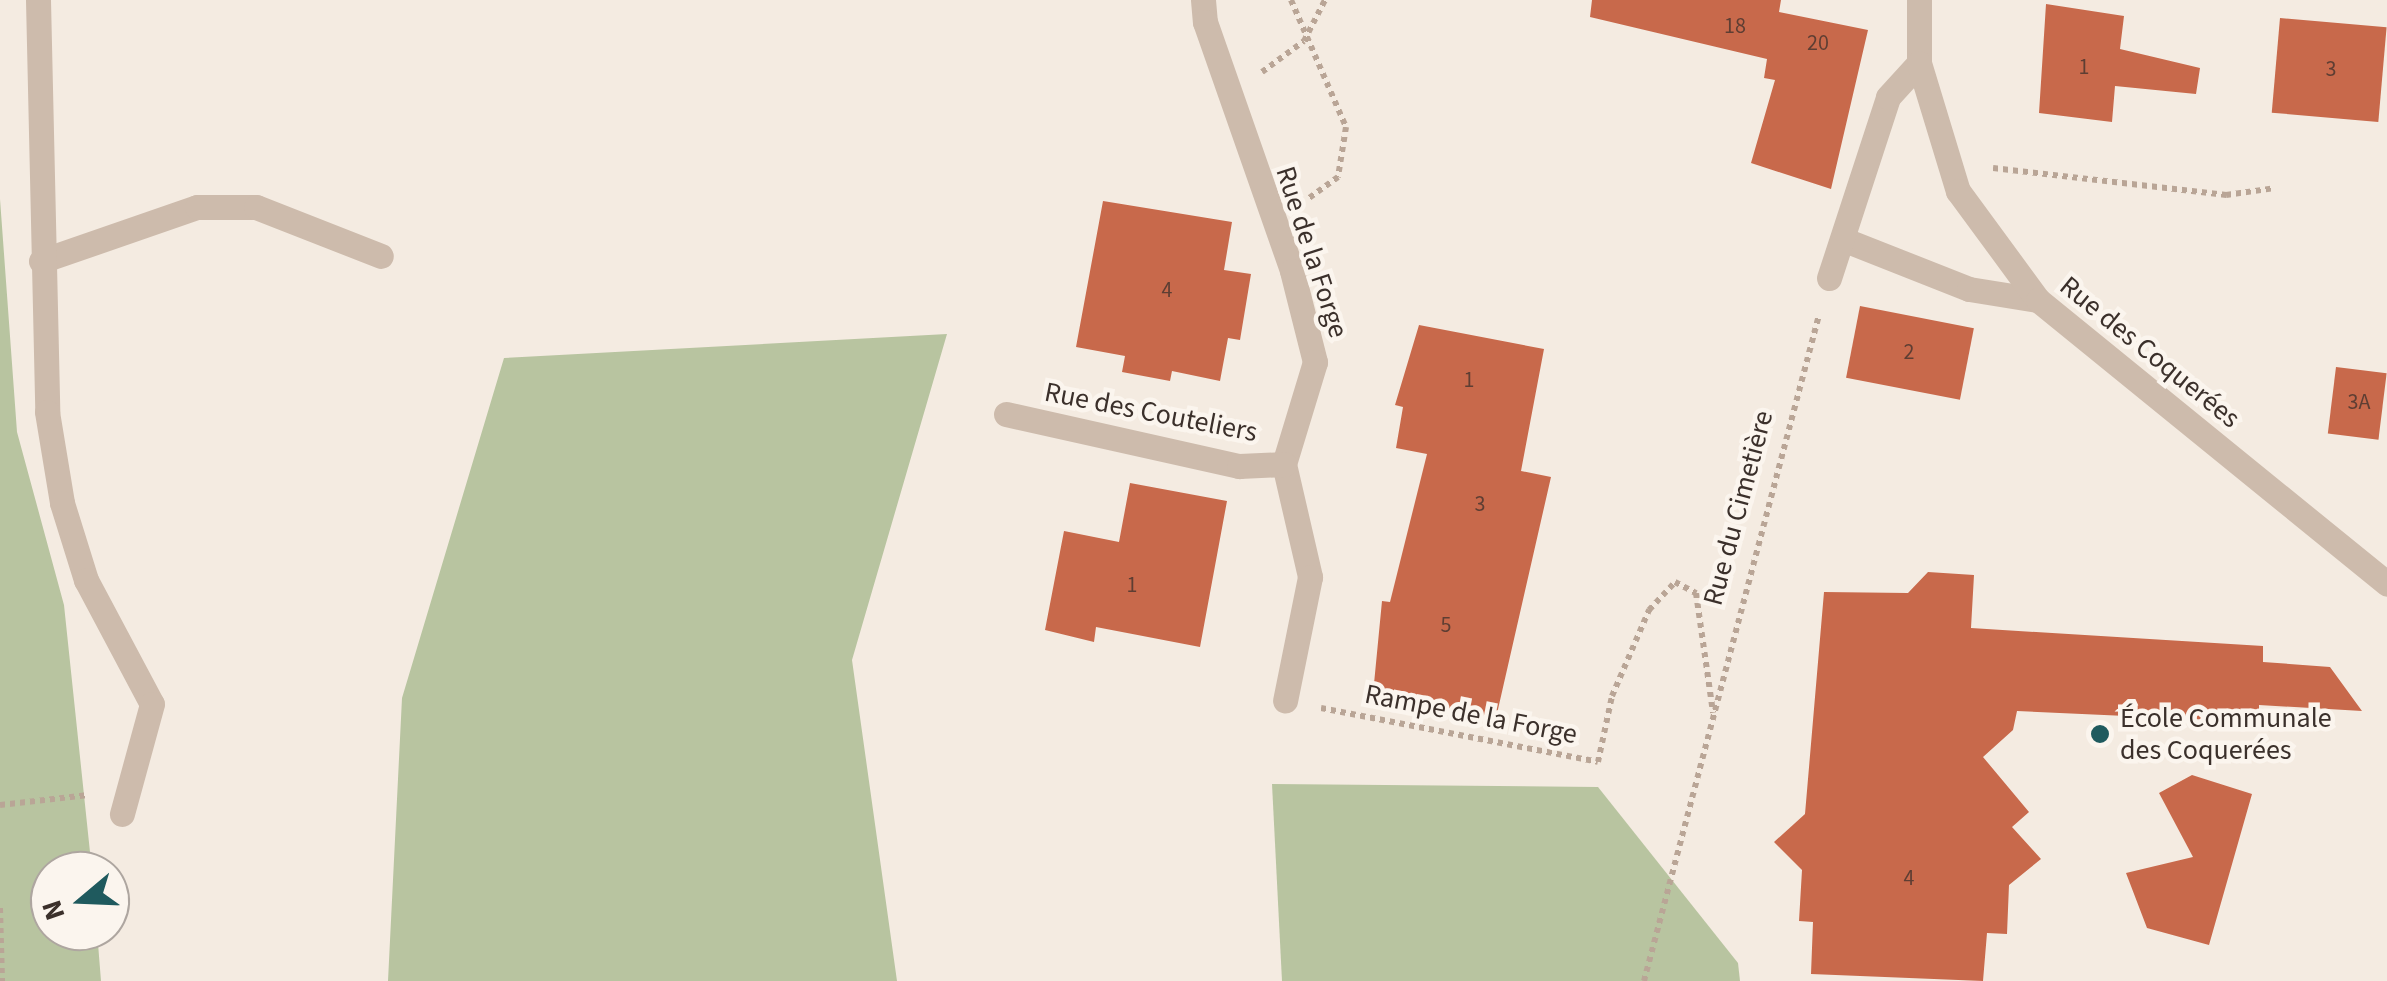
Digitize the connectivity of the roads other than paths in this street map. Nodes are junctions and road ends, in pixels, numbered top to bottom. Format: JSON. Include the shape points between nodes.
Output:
{"nodes":[{"id":1,"x":38,"y":0,"type":"edge"},
{"id":2,"x":1203,"y":0,"type":"edge"},
{"id":3,"x":1919,"y":0,"type":"edge"},
{"id":4,"x":1919,"y":63,"type":"junction"},
{"id":5,"x":1845,"y":240,"type":"junction"},
{"id":6,"x":381,"y":256,"type":"dead end"},
{"id":7,"x":40,"y":261,"type":"junction"},
{"id":8,"x":1829,"y":278,"type":"road end"},
{"id":9,"x":2038,"y":300,"type":"junction"},
{"id":10,"x":1006,"y":414,"type":"dead end"},
{"id":11,"x":1284,"y":464,"type":"junction"},
{"id":12,"x":2387,"y":584,"type":"edge"},
{"id":13,"x":1285,"y":701,"type":"road end"},
{"id":14,"x":122,"y":814,"type":"dead end"}],
"edges":[{"from":1,"to":7,"type":"street"},
{"from":2,"to":11,"type":"street","name":"Rue de la Forge","via":[[1315,362]]},
{"from":3,"to":4,"type":"street","name":"Rue des Coquerées"},
{"from":4,"to":5,"type":"street","via":[[1888,97]]},
{"from":4,"to":9,"type":"street","name":"Rue des Coquerées","via":[[1958,191]]},
{"from":5,"to":8,"type":"street"},
{"from":5,"to":9,"type":"street","via":[[1970,288]]},
{"from":6,"to":7,"type":"street","via":[[256,208],[197,207]]},
{"from":7,"to":14,"type":"street","via":[[47,412],[62,504],[86,580],[152,704]]},
{"from":9,"to":12,"type":"street","name":"Rue des Coquerées"},
{"from":10,"to":11,"type":"street","name":"Rue des Couteliers","via":[[1240,466]]},
{"from":11,"to":13,"type":"street","name":"Rue de la Forge","via":[[1310,577]]}]}
